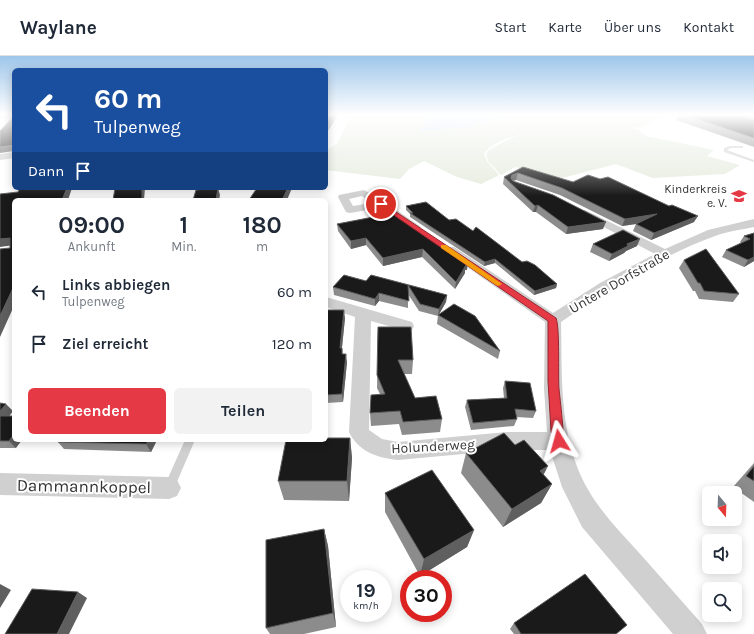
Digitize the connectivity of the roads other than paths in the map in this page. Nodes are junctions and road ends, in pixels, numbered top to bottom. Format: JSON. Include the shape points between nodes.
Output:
{"nodes":[{"id":1,"x":742,"y":148,"type":"edge"},
{"id":2,"x":12,"y":155,"type":"edge"},
{"id":3,"x":0,"y":157,"type":"edge"},
{"id":4,"x":754,"y":161,"type":"edge"},
{"id":5,"x":381,"y":204,"type":"dead end"},
{"id":6,"x":576,"y":209,"type":"edge"},
{"id":7,"x":754,"y":223,"type":"edge"},
{"id":8,"x":426,"y":235,"type":"edge"},
{"id":9,"x":438,"y":243,"type":"edge"},
{"id":10,"x":665,"y":254,"type":"junction"},
{"id":11,"x":328,"y":303,"type":"edge"},
{"id":12,"x":363,"y":314,"type":"junction"},
{"id":13,"x":553,"y":320,"type":"junction"},
{"id":14,"x":406,"y":326,"type":"edge"},
{"id":15,"x":559,"y":441,"type":"junction"},
{"id":16,"x":189,"y":442,"type":"edge"},
{"id":17,"x":0,"y":484,"type":"edge"},
{"id":18,"x":169,"y":488,"type":"joint"},
{"id":19,"x":691,"y":634,"type":"edge"}],
"edges":[{"from":1,"to":4,"type":"lane","via":[[730,147],[725,151]]},
{"from":2,"to":3,"type":"street"},
{"from":5,"to":8,"type":"street"},
{"from":6,"to":10,"type":"street"},
{"from":7,"to":10,"type":"street","name":"Untere Dorfstraße","via":[[712,233]]},
{"from":9,"to":13,"type":"street"},
{"from":10,"to":13,"type":"street","name":"Untere Dorfstraße","via":[[605,286]]},
{"from":11,"to":12,"type":"street"},
{"from":12,"to":14,"type":"street"},
{"from":12,"to":15,"type":"street","name":"Holunderweg","via":[[359,432],[369,442],[381,448],[398,451],[507,441]]},
{"from":13,"to":15,"type":"street","name":"Untere Dorfstraße","via":[[553,381]]},
{"from":15,"to":19,"type":"street","name":"Untere Dorfstraße","via":[[565,464],[591,518]]},
{"from":16,"to":18,"type":"lane"},
{"from":17,"to":18,"type":"street","name":"Dammannkoppel"}]}
